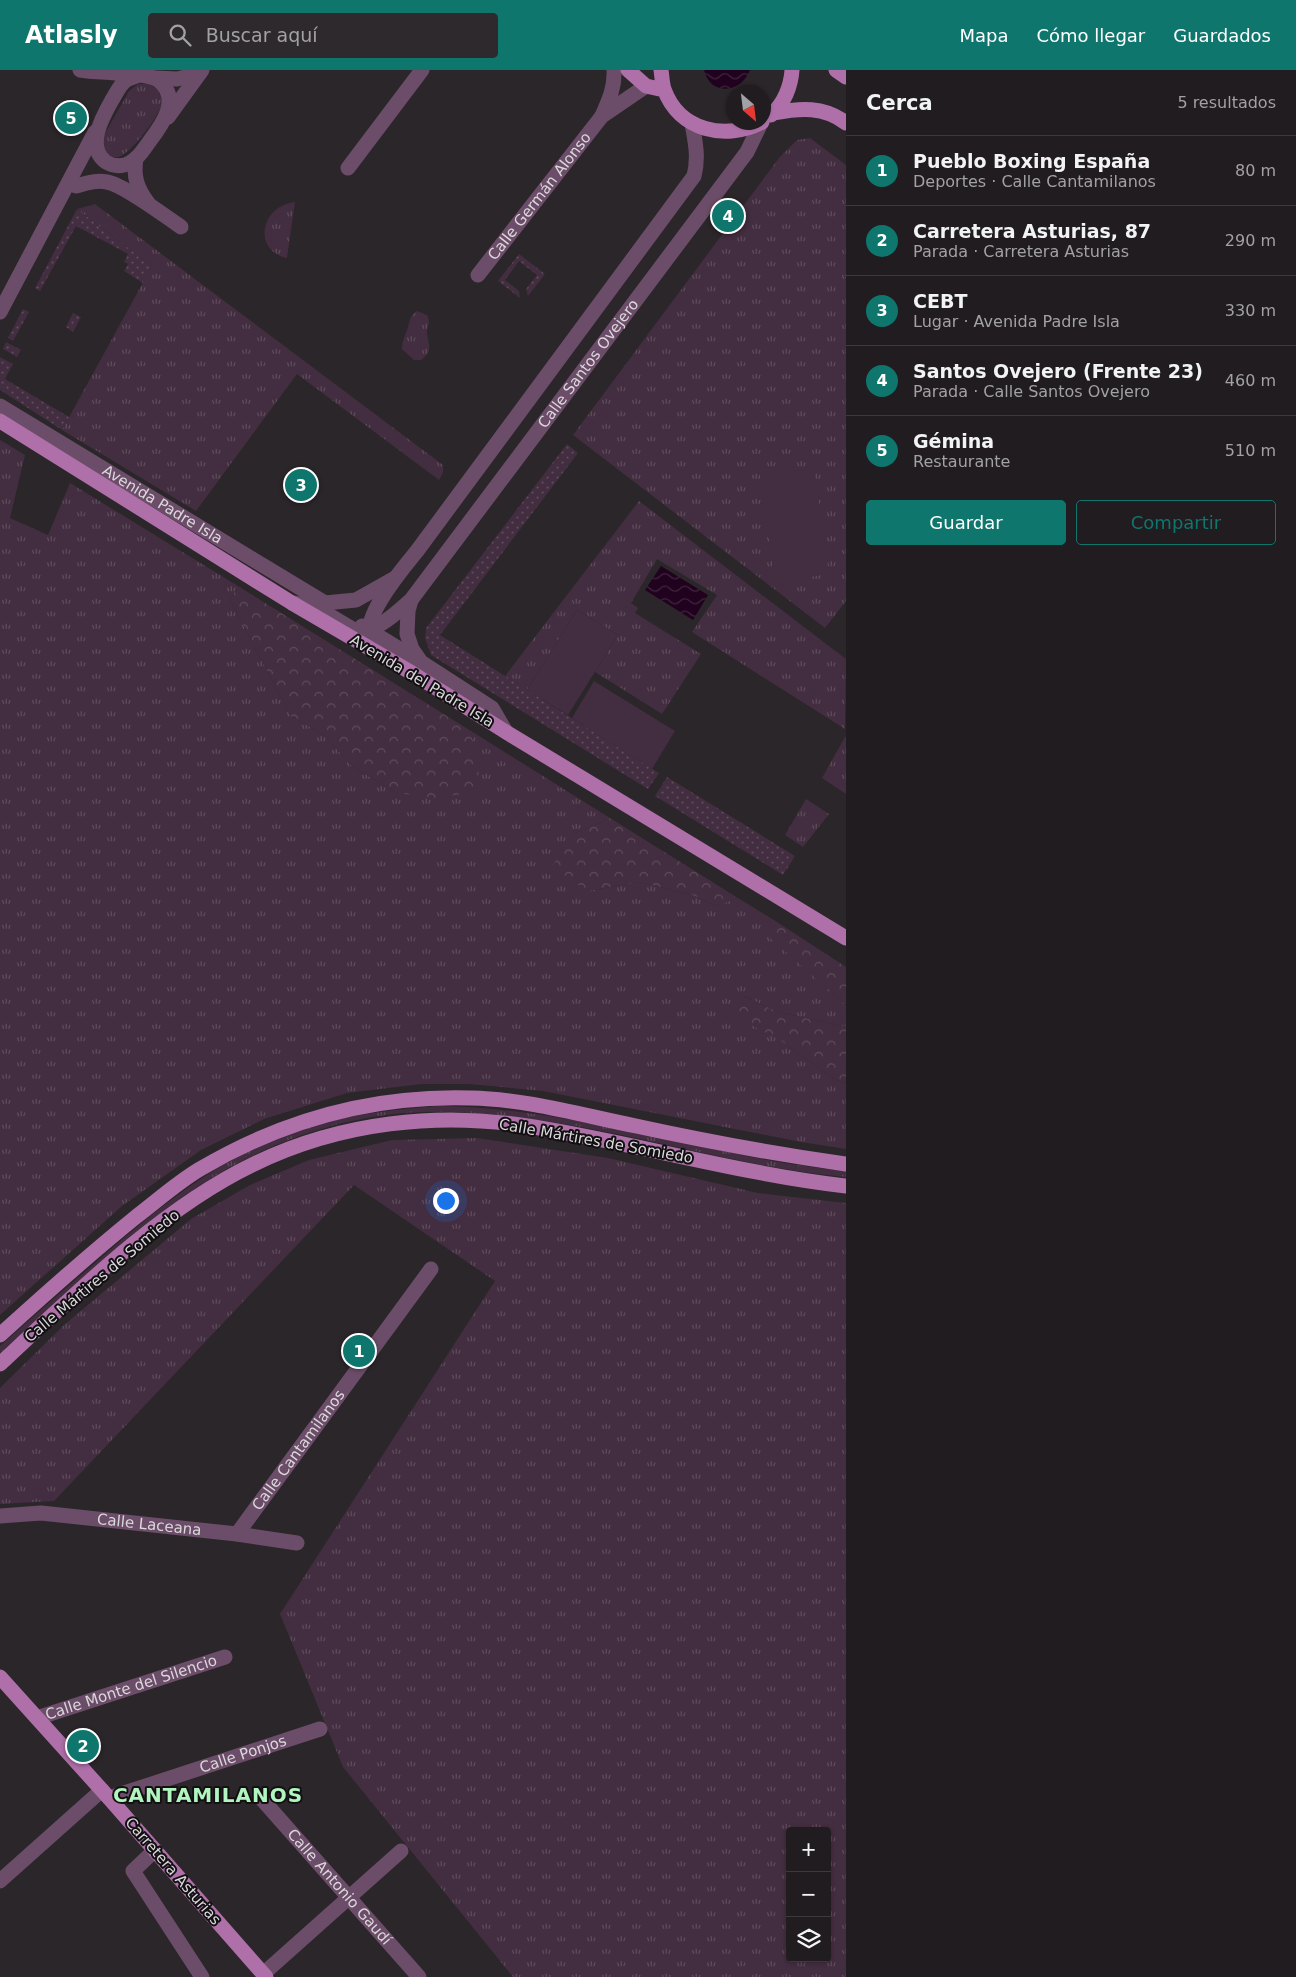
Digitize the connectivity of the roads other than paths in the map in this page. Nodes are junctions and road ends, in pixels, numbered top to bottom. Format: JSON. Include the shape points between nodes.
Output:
{"nodes":[{"id":1,"x":80,"y":70,"type":"edge"},
{"id":2,"x":422,"y":70,"type":"edge"},
{"id":3,"x":614,"y":70,"type":"edge"},
{"id":4,"x":628,"y":70,"type":"edge"},
{"id":5,"x":661,"y":70,"type":"edge"},
{"id":6,"x":792,"y":70,"type":"edge"},
{"id":7,"x":836,"y":70,"type":"edge"},
{"id":8,"x":201,"y":72,"type":"edge"},
{"id":9,"x":139,"y":75,"type":"junction"},
{"id":10,"x":846,"y":77,"type":"edge"},
{"id":11,"x":156,"y":78,"type":"junction"},
{"id":12,"x":646,"y":86,"type":"junction"},
{"id":13,"x":664,"y":90,"type":"junction"},
{"id":14,"x":771,"y":114,"type":"edge"},
{"id":15,"x":602,"y":116,"type":"junction"},
{"id":16,"x":771,"y":118,"type":"edge"},
{"id":17,"x":102,"y":119,"type":"junction"},
{"id":18,"x":692,"y":123,"type":"junction"},
{"id":19,"x":846,"y":123,"type":"edge"},
{"id":20,"x":161,"y":126,"type":"junction"},
{"id":21,"x":746,"y":130,"type":"edge"},
{"id":22,"x":759,"y":130,"type":"edge"},
{"id":23,"x":136,"y":158,"type":"junction"},
{"id":24,"x":115,"y":166,"type":"junction"},
{"id":25,"x":348,"y":168,"type":"dead end"},
{"id":26,"x":76,"y":186,"type":"junction"},
{"id":27,"x":60,"y":198,"type":"junction"},
{"id":28,"x":152,"y":207,"type":"junction"},
{"id":29,"x":181,"y":227,"type":"dead end"},
{"id":30,"x":478,"y":276,"type":"dead end"},
{"id":31,"x":0,"y":312,"type":"edge"},
{"id":32,"x":0,"y":406,"type":"edge"},
{"id":33,"x":0,"y":421,"type":"edge"},
{"id":34,"x":398,"y":576,"type":"junction"},
{"id":35,"x":411,"y":600,"type":"junction"},
{"id":36,"x":292,"y":603,"type":"junction"},
{"id":37,"x":330,"y":603,"type":"junction"},
{"id":38,"x":369,"y":630,"type":"junction"},
{"id":39,"x":416,"y":668,"type":"junction"},
{"id":40,"x":846,"y":938,"type":"edge"},
{"id":41,"x":846,"y":1164,"type":"edge"},
{"id":42,"x":846,"y":1186,"type":"edge"},
{"id":43,"x":431,"y":1269,"type":"dead end"},
{"id":44,"x":0,"y":1334,"type":"edge"},
{"id":45,"x":0,"y":1364,"type":"edge"},
{"id":46,"x":0,"y":1516,"type":"edge"},
{"id":47,"x":236,"y":1534,"type":"junction"},
{"id":48,"x":297,"y":1543,"type":"dead end"},
{"id":49,"x":225,"y":1657,"type":"dead end"},
{"id":50,"x":3,"y":1683,"type":"edge"},
{"id":51,"x":37,"y":1718,"type":"junction"},
{"id":52,"x":320,"y":1729,"type":"dead end"},
{"id":53,"x":106,"y":1794,"type":"junction"},
{"id":54,"x":260,"y":1797,"type":"dead end"},
{"id":55,"x":155,"y":1850,"type":"junction"},
{"id":56,"x":400,"y":1851,"type":"dead end"},
{"id":57,"x":0,"y":1881,"type":"edge"},
{"id":58,"x":347,"y":1898,"type":"junction"},
{"id":59,"x":265,"y":1975,"type":"edge"},
{"id":60,"x":202,"y":1977,"type":"edge"},
{"id":61,"x":419,"y":1977,"type":"edge"}],
"edges":[{"from":1,"to":9,"type":"street"},
{"from":2,"to":25,"type":"street"},
{"from":3,"to":15,"type":"street","name":"Calle Germán Alonso","via":[[615,82]]},
{"from":4,"to":12,"type":"main road"},
{"from":5,"to":13,"type":"main road"},
{"from":6,"to":14,"type":"main road","via":[[792,80],[784,100]]},
{"from":7,"to":10,"type":"main road"},
{"from":8,"to":11,"type":"street","via":[[177,79]]},
{"from":8,"to":20,"type":"street"},
{"from":9,"to":11,"type":"street"},
{"from":9,"to":17,"type":"street","via":[[123,83]]},
{"from":11,"to":20,"type":"street","via":[[170,99]]},
{"from":12,"to":13,"type":"main road"},
{"from":12,"to":15,"type":"street","name":"Calle Germán Alonso"},
{"from":13,"to":18,"type":"main road","via":[[675,109]]},
{"from":15,"to":30,"type":"street","name":"Calle Germán Alonso"},
{"from":16,"to":19,"type":"main road","via":[[794,109],[815,109]]},
{"from":17,"to":24,"type":"street","via":[[96,143],[101,157]]},
{"from":17,"to":27,"type":"street"},
{"from":18,"to":21,"type":"main road","via":[[728,133]]},
{"from":18,"to":34,"type":"street","name":"Calle Santos Ovejero","via":[[697,148],[694,176]]},
{"from":20,"to":23,"type":"street"},
{"from":22,"to":35,"type":"street","name":"Calle Santos Ovejero","via":[[747,152]]},
{"from":23,"to":24,"type":"street"},
{"from":23,"to":28,"type":"street","via":[[135,179]]},
{"from":24,"to":26,"type":"street"},
{"from":26,"to":27,"type":"street"},
{"from":26,"to":28,"type":"street","via":[[108,182]]},
{"from":27,"to":31,"type":"street"},
{"from":28,"to":29,"type":"street"},
{"from":32,"to":37,"type":"street","name":"Avenida Padre Isla"},
{"from":33,"to":36,"type":"main road","name":"Avenida del Padre Isla"},
{"from":34,"to":37,"type":"street","name":"Calle Santos Ovejero","via":[[356,600]]},
{"from":34,"to":38,"type":"street","name":"Calle Santos Ovejero","via":[[379,605]]},
{"from":35,"to":38,"type":"street","name":"Calle Santos Ovejero"},
{"from":35,"to":39,"type":"street","name":"Calle Santos Ovejero","via":[[407,634]]},
{"from":36,"to":38,"type":"street","via":[[312,605],[354,630]]},
{"from":36,"to":39,"type":"main road","name":"Avenida del Padre Isla"},
{"from":37,"to":38,"type":"street","name":"Avenida Padre Isla"},
{"from":38,"to":39,"type":"street","via":[[372,641]]},
{"from":39,"to":40,"type":"main road","name":"Avenida del Padre Isla","via":[[506,732]]},
{"from":41,"to":44,"type":"main road","name":"Calle Mártires de Somiedo","via":[[770,1153],[531,1104],[471,1098],[430,1099],[338,1111],[304,1120],[248,1143],[198,1170],[109,1238]]},
{"from":42,"to":45,"type":"main road","name":"Calle Mártires de Somiedo","via":[[772,1175],[598,1139],[475,1120],[383,1124],[349,1131],[312,1140],[252,1164],[203,1193],[132,1246]]},
{"from":43,"to":47,"type":"street","name":"Calle Cantamilanos"},
{"from":46,"to":47,"type":"street","name":"Calle Laceana","via":[[41,1513]]},
{"from":47,"to":48,"type":"street","name":"Calle Laceana"},
{"from":49,"to":51,"type":"street","name":"Calle Monte del Silencio"},
{"from":50,"to":51,"type":"main road","name":"Carretera Asturias"},
{"from":51,"to":53,"type":"main road","name":"Carretera Asturias"},
{"from":52,"to":53,"type":"street","name":"Calle Ponjos"},
{"from":53,"to":55,"type":"main road","name":"Carretera Asturias"},
{"from":53,"to":57,"type":"street"},
{"from":54,"to":58,"type":"street","name":"Calle Antonio Gaudí"},
{"from":55,"to":59,"type":"main road","name":"Carretera Asturias"},
{"from":55,"to":60,"type":"street","via":[[133,1871]]},
{"from":56,"to":58,"type":"street"},
{"from":58,"to":59,"type":"street"},
{"from":58,"to":61,"type":"street","name":"Calle Antonio Gaudí"}]}
